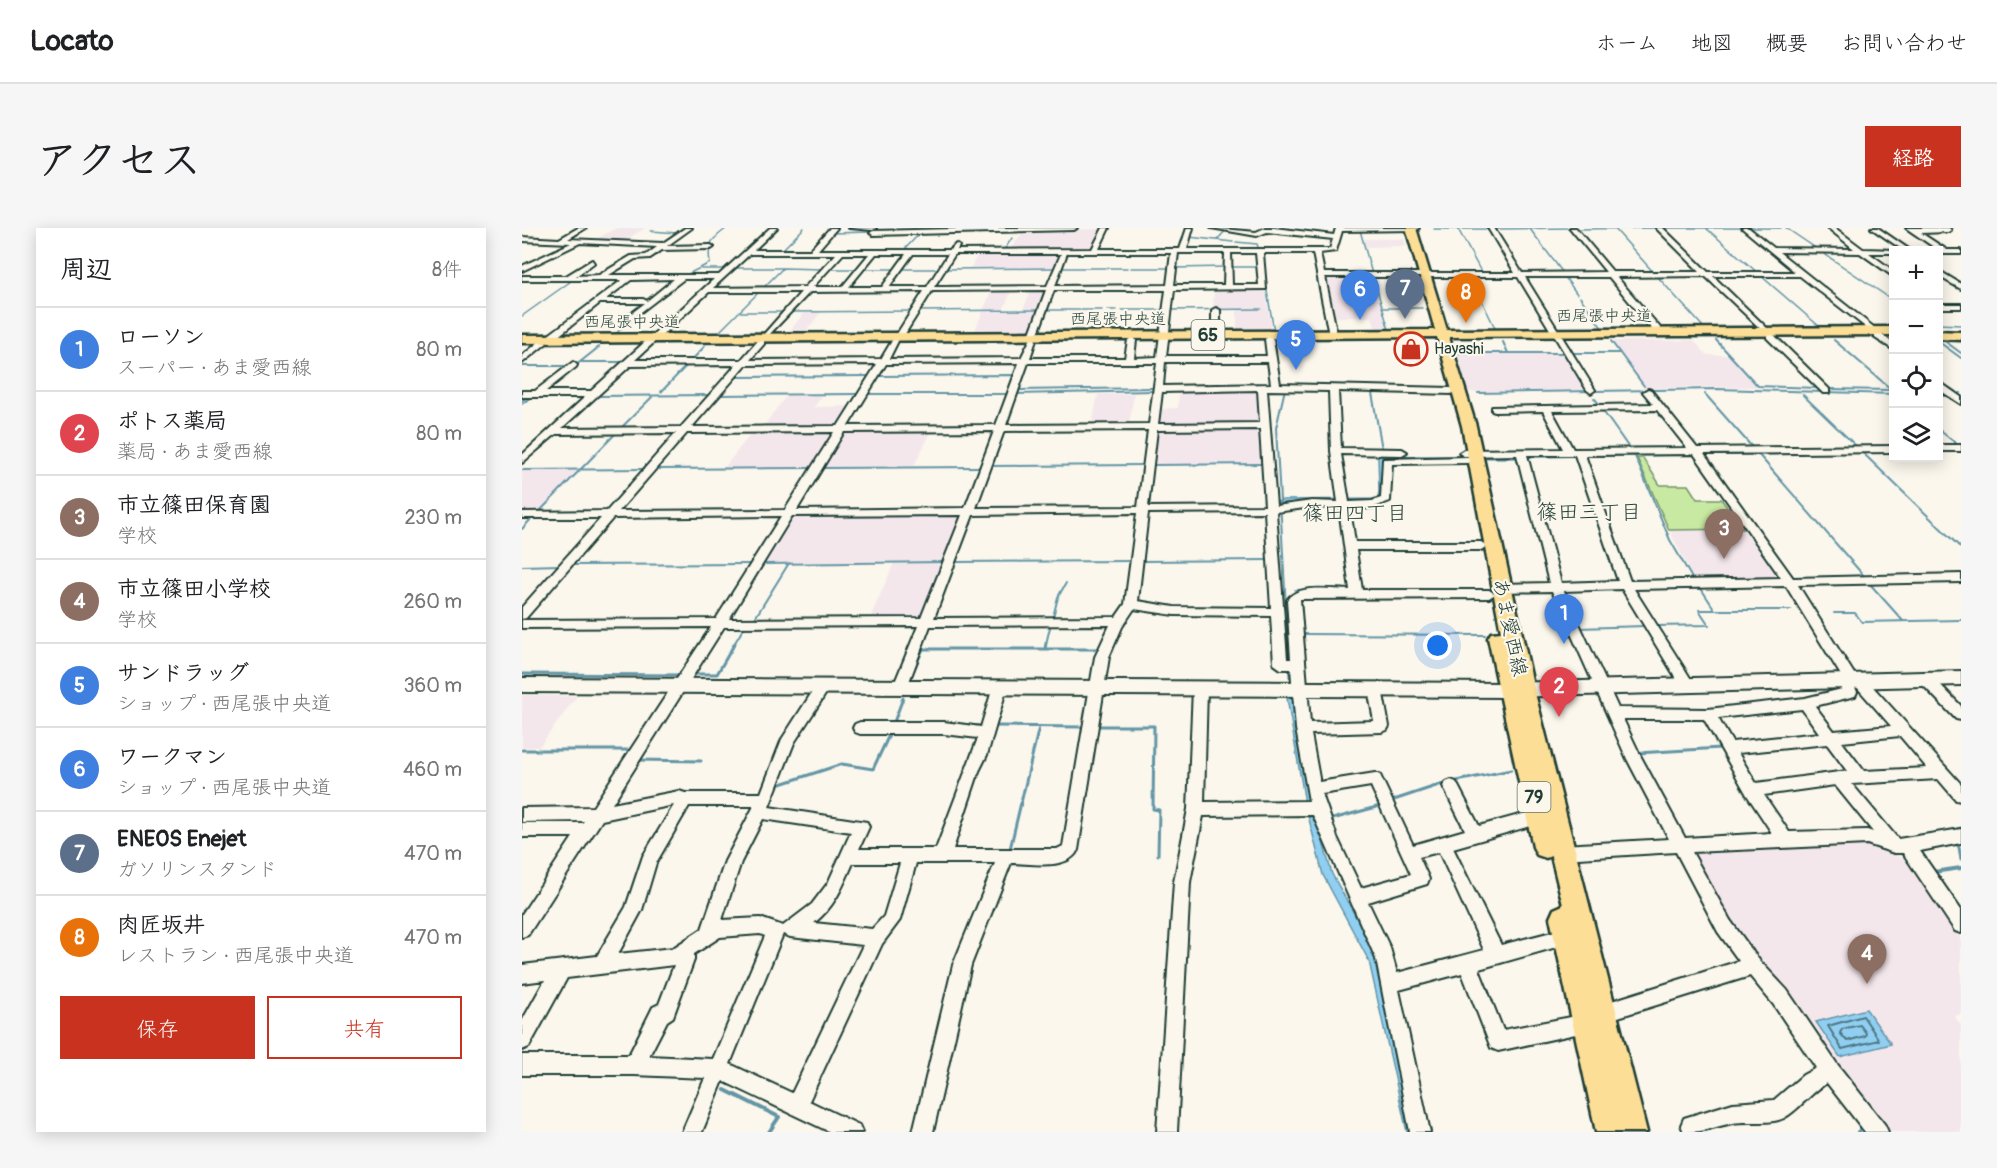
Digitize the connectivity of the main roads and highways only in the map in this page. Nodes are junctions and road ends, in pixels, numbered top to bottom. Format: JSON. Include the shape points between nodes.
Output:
{"nodes":[{"id":1,"x":1406,"y":228,"type":"edge"},
{"id":2,"x":1411,"y":228,"type":"edge"},
{"id":3,"x":1422,"y":275,"type":"junction"},
{"id":4,"x":1889,"y":333,"type":"edge"},
{"id":5,"x":1943,"y":333,"type":"edge"},
{"id":6,"x":1768,"y":334,"type":"junction"},
{"id":7,"x":1961,"y":334,"type":"edge"},
{"id":8,"x":1558,"y":335,"type":"junction"},
{"id":9,"x":1439,"y":336,"type":"junction"},
{"id":10,"x":1164,"y":337,"type":"junction"},
{"id":11,"x":1032,"y":338,"type":"junction"},
{"id":12,"x":522,"y":341,"type":"edge"},
{"id":13,"x":1471,"y":458,"type":"junction"},
{"id":14,"x":1495,"y":591,"type":"junction"},
{"id":15,"x":1516,"y":689,"type":"junction"},
{"id":16,"x":1594,"y":1018,"type":"junction"},
{"id":17,"x":1612,"y":1132,"type":"edge"},
{"id":18,"x":1631,"y":1132,"type":"edge"}],
"edges":[{"from":1,"to":3,"type":"main road","name":"あま愛西線","number":"79"},
{"from":2,"to":3,"type":"main road","name":"あま愛西線","number":"79"},
{"from":3,"to":9,"type":"main road","name":"あま愛西線","number":"79"},
{"from":4,"to":6,"type":"main road","name":"西尾張中央道","number":"65"},
{"from":5,"to":7,"type":"main road"},
{"from":6,"to":8,"type":"main road","name":"西尾張中央道","number":"65"},
{"from":6,"to":8,"type":"main road","name":"西尾張中央道","number":"65"},
{"from":8,"to":9,"type":"main road","name":"西尾張中央道","number":"65"},
{"from":9,"to":10,"type":"main road","name":"西尾張中央道","number":"65"},
{"from":9,"to":10,"type":"main road","name":"西尾張中央道","number":"65"},
{"from":9,"to":13,"type":"main road","name":"あま愛西線","number":"79"},
{"from":9,"to":13,"type":"main road","name":"あま愛西線","number":"79"},
{"from":10,"to":11,"type":"main road","name":"西尾張中央道","number":"65"},
{"from":10,"to":11,"type":"main road","name":"西尾張中央道","number":"65"},
{"from":11,"to":12,"type":"main road","name":"西尾張中央道","number":"65"},
{"from":13,"to":14,"type":"main road","name":"あま愛西線","number":"79"},
{"from":13,"to":14,"type":"main road","name":"あま愛西線","number":"79","via":[[1481,546]]},
{"from":14,"to":15,"type":"main road","name":"あま愛西線","number":"79"},
{"from":15,"to":16,"type":"main road","name":"あま愛西線","number":"79","via":[[1562,852]]},
{"from":15,"to":16,"type":"main road","name":"あま愛西線","number":"79","via":[[1538,817],[1568,936]]},
{"from":16,"to":17,"type":"main road","name":"あま愛西線","number":"79"},
{"from":16,"to":18,"type":"main road","name":"あま愛西線","number":"79"}]}
